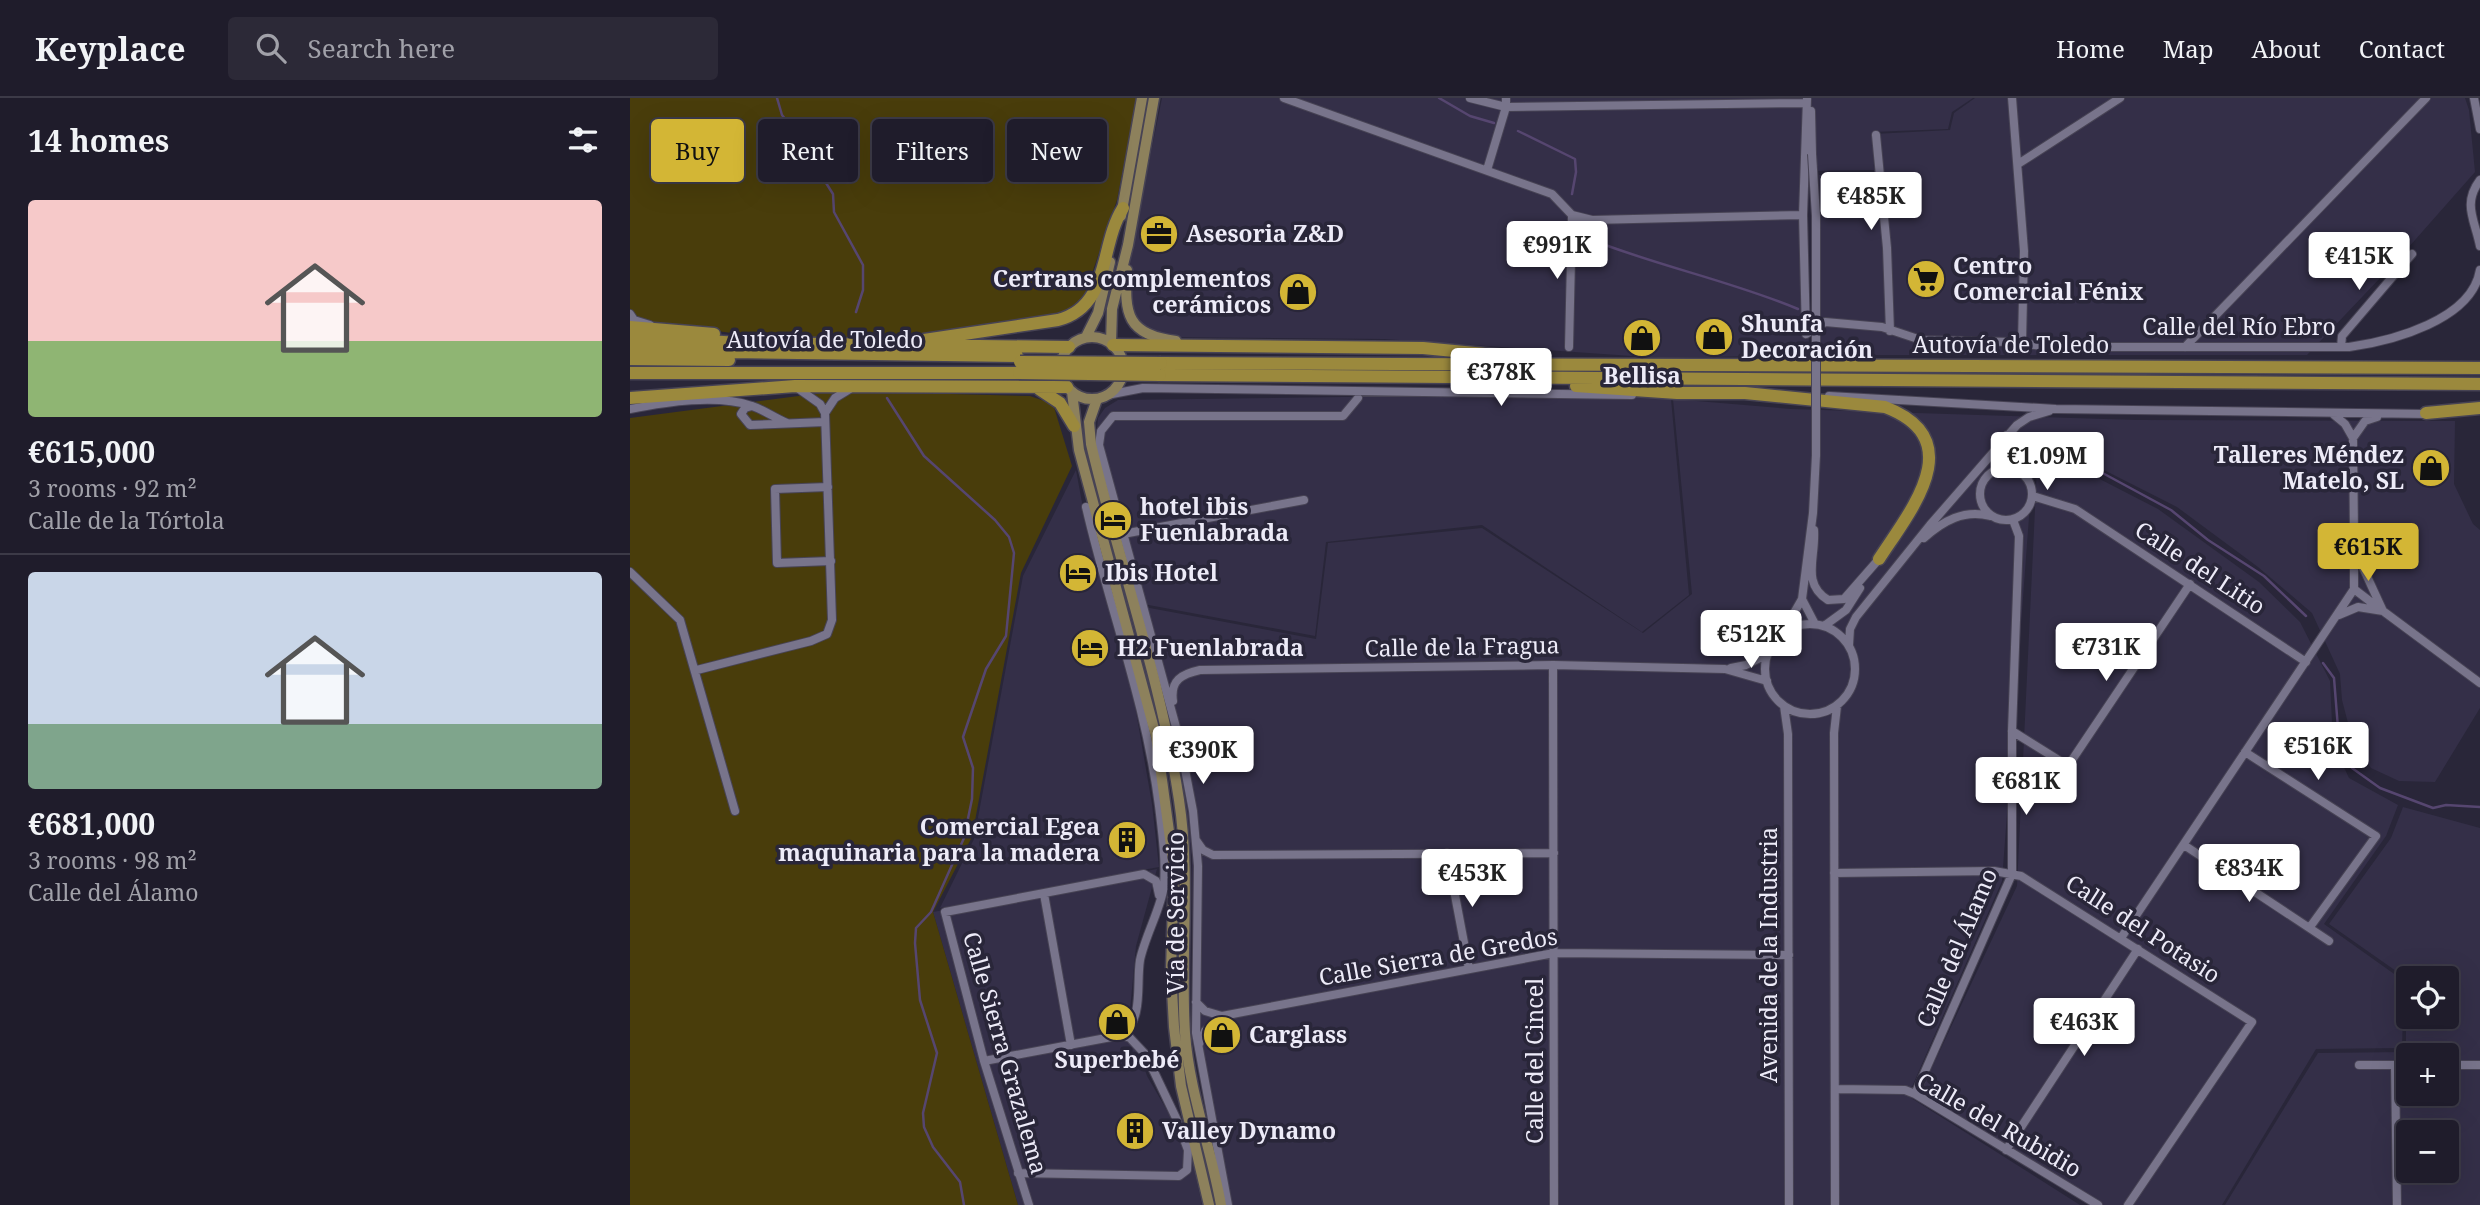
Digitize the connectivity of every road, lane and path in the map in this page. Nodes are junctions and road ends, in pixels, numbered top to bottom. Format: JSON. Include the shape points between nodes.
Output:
{"nodes":[{"id":1,"x":1142,"y":98,"type":"edge"},
{"id":2,"x":1154,"y":98,"type":"edge"},
{"id":3,"x":1284,"y":98,"type":"edge"},
{"id":4,"x":1469,"y":98,"type":"edge"},
{"id":5,"x":2012,"y":98,"type":"edge"},
{"id":6,"x":2120,"y":98,"type":"edge"},
{"id":7,"x":2426,"y":98,"type":"edge"},
{"id":8,"x":2474,"y":98,"type":"edge"},
{"id":9,"x":1808,"y":100,"type":"edge"},
{"id":10,"x":1506,"y":103,"type":"edge"},
{"id":11,"x":2480,"y":129,"type":"edge"},
{"id":12,"x":1876,"y":135,"type":"dead end"},
{"id":13,"x":2018,"y":164,"type":"junction"},
{"id":14,"x":1487,"y":170,"type":"junction"},
{"id":15,"x":2480,"y":180,"type":"edge"},
{"id":16,"x":1123,"y":208,"type":"junction"},
{"id":17,"x":1572,"y":215,"type":"junction"},
{"id":18,"x":1803,"y":215,"type":"junction"},
{"id":19,"x":2479,"y":234,"type":"edge"},
{"id":20,"x":1128,"y":245,"type":"junction"},
{"id":21,"x":2480,"y":246,"type":"edge"},
{"id":22,"x":2412,"y":254,"type":"dead end"},
{"id":23,"x":2480,"y":270,"type":"edge"},
{"id":24,"x":630,"y":314,"type":"edge"},
{"id":25,"x":630,"y":327,"type":"edge"},
{"id":26,"x":662,"y":329,"type":"junction"},
{"id":27,"x":1890,"y":331,"type":"junction"},
{"id":28,"x":630,"y":336,"type":"edge"},
{"id":29,"x":1086,"y":337,"type":"junction"},
{"id":30,"x":766,"y":342,"type":"junction"},
{"id":31,"x":2022,"y":343,"type":"junction"},
{"id":32,"x":1112,"y":344,"type":"junction"},
{"id":33,"x":887,"y":346,"type":"junction"},
{"id":34,"x":2341,"y":346,"type":"junction"},
{"id":35,"x":630,"y":347,"type":"edge"},
{"id":36,"x":1069,"y":347,"type":"junction"},
{"id":37,"x":1214,"y":347,"type":"junction"},
{"id":38,"x":1569,"y":347,"type":"dead end"},
{"id":39,"x":2185,"y":347,"type":"junction"},
{"id":40,"x":732,"y":352,"type":"junction"},
{"id":41,"x":630,"y":356,"type":"edge"},
{"id":42,"x":1541,"y":363,"type":"junction"},
{"id":43,"x":1020,"y":364,"type":"junction"},
{"id":44,"x":1160,"y":365,"type":"junction"},
{"id":45,"x":2480,"y":368,"type":"edge"},
{"id":46,"x":632,"y":374,"type":"edge"},
{"id":47,"x":1531,"y":378,"type":"junction"},
{"id":48,"x":2480,"y":384,"type":"edge"},
{"id":49,"x":795,"y":386,"type":"junction"},
{"id":50,"x":854,"y":387,"type":"junction"},
{"id":51,"x":1038,"y":389,"type":"junction"},
{"id":52,"x":1070,"y":389,"type":"junction"},
{"id":53,"x":1677,"y":393,"type":"junction"},
{"id":54,"x":1745,"y":393,"type":"junction"},
{"id":55,"x":1102,"y":397,"type":"junction"},
{"id":56,"x":630,"y":398,"type":"edge"},
{"id":57,"x":1358,"y":398,"type":"dead end"},
{"id":58,"x":752,"y":406,"type":"junction"},
{"id":59,"x":630,"y":409,"type":"edge"},
{"id":60,"x":2056,"y":409,"type":"junction"},
{"id":61,"x":2480,"y":411,"type":"edge"},
{"id":62,"x":2333,"y":414,"type":"junction"},
{"id":63,"x":2426,"y":414,"type":"joint"},
{"id":64,"x":2381,"y":415,"type":"junction"},
{"id":65,"x":825,"y":418,"type":"junction"},
{"id":66,"x":787,"y":422,"type":"junction"},
{"id":67,"x":1074,"y":426,"type":"junction"},
{"id":68,"x":2007,"y":435,"type":"junction"},
{"id":69,"x":2353,"y":439,"type":"junction"},
{"id":70,"x":1098,"y":463,"type":"junction"},
{"id":71,"x":2020,"y":471,"type":"junction"},
{"id":72,"x":828,"y":487,"type":"junction"},
{"id":73,"x":2033,"y":496,"type":"junction"},
{"id":74,"x":1304,"y":500,"type":"dead end"},
{"id":75,"x":1086,"y":507,"type":"dead end"},
{"id":76,"x":1813,"y":513,"type":"junction"},
{"id":77,"x":1990,"y":516,"type":"junction"},
{"id":78,"x":2013,"y":520,"type":"junction"},
{"id":79,"x":1123,"y":534,"type":"junction"},
{"id":80,"x":2354,"y":536,"type":"junction"},
{"id":81,"x":1909,"y":552,"type":"junction"},
{"id":82,"x":1879,"y":559,"type":"junction"},
{"id":83,"x":831,"y":561,"type":"junction"},
{"id":84,"x":630,"y":572,"type":"edge"},
{"id":85,"x":2190,"y":584,"type":"junction"},
{"id":86,"x":2354,"y":589,"type":"junction"},
{"id":87,"x":1802,"y":599,"type":"junction"},
{"id":88,"x":2383,"y":611,"type":"junction"},
{"id":89,"x":2336,"y":616,"type":"junction"},
{"id":90,"x":1820,"y":625,"type":"junction"},
{"id":91,"x":1783,"y":633,"type":"junction"},
{"id":92,"x":1849,"y":645,"type":"junction"},
{"id":93,"x":1768,"y":654,"type":"junction"},
{"id":94,"x":2306,"y":662,"type":"junction"},
{"id":95,"x":1553,"y":665,"type":"junction"},
{"id":96,"x":1725,"y":669,"type":"junction"},
{"id":97,"x":697,"y":670,"type":"junction"},
{"id":98,"x":1767,"y":681,"type":"junction"},
{"id":99,"x":2480,"y":683,"type":"edge"},
{"id":100,"x":1784,"y":706,"type":"junction"},
{"id":101,"x":1837,"y":706,"type":"junction"},
{"id":102,"x":2012,"y":731,"type":"junction"},
{"id":103,"x":1180,"y":737,"type":"junction"},
{"id":104,"x":2245,"y":752,"type":"junction"},
{"id":105,"x":735,"y":811,"type":"dead end"},
{"id":106,"x":1196,"y":839,"type":"junction"},
{"id":107,"x":2184,"y":845,"type":"junction"},
{"id":108,"x":1447,"y":853,"type":"junction"},
{"id":109,"x":1554,"y":853,"type":"junction"},
{"id":110,"x":1213,"y":855,"type":"junction"},
{"id":111,"x":1198,"y":866,"type":"junction"},
{"id":112,"x":1834,"y":873,"type":"junction"},
{"id":113,"x":2012,"y":874,"type":"junction"},
{"id":114,"x":1044,"y":894,"type":"junction"},
{"id":115,"x":1158,"y":902,"type":"junction"},
{"id":116,"x":2310,"y":928,"type":"junction"},
{"id":117,"x":2121,"y":938,"type":"junction"},
{"id":118,"x":2329,"y":941,"type":"dead end"},
{"id":119,"x":2138,"y":949,"type":"junction"},
{"id":120,"x":1554,"y":953,"type":"junction"},
{"id":121,"x":1788,"y":955,"type":"junction"},
{"id":122,"x":1469,"y":969,"type":"junction"},
{"id":123,"x":1196,"y":1002,"type":"junction"},
{"id":124,"x":1222,"y":1016,"type":"junction"},
{"id":125,"x":1122,"y":1035,"type":"junction"},
{"id":126,"x":1071,"y":1045,"type":"junction"},
{"id":127,"x":1199,"y":1045,"type":"junction"},
{"id":128,"x":984,"y":1061,"type":"junction"},
{"id":129,"x":2359,"y":1065,"type":"dead end"},
{"id":130,"x":2395,"y":1065,"type":"joint"},
{"id":131,"x":2459,"y":1065,"type":"edge"},
{"id":132,"x":2480,"y":1065,"type":"edge"},
{"id":133,"x":1836,"y":1089,"type":"junction"},
{"id":134,"x":1914,"y":1094,"type":"junction"},
{"id":135,"x":2006,"y":1150,"type":"junction"},
{"id":136,"x":1018,"y":1172,"type":"junction"},
{"id":137,"x":1029,"y":1205,"type":"edge"},
{"id":138,"x":1209,"y":1205,"type":"edge"},
{"id":139,"x":1221,"y":1205,"type":"edge"},
{"id":140,"x":1228,"y":1205,"type":"edge"},
{"id":141,"x":1554,"y":1205,"type":"edge"},
{"id":142,"x":1789,"y":1205,"type":"edge"},
{"id":143,"x":1835,"y":1205,"type":"edge"},
{"id":144,"x":2098,"y":1205,"type":"edge"},
{"id":145,"x":2128,"y":1205,"type":"edge"},
{"id":146,"x":2397,"y":1205,"type":"edge"}],
"edges":[{"from":1,"to":16,"type":"main road"},
{"from":2,"to":20,"type":"main road"},
{"from":3,"to":14,"type":"street"},
{"from":4,"to":10,"type":"street"},
{"from":5,"to":13,"type":"street"},
{"from":6,"to":13,"type":"street"},
{"from":7,"to":39,"type":"street"},
{"from":8,"to":11,"type":"street"},
{"from":9,"to":10,"type":"street"},
{"from":9,"to":18,"type":"street"},
{"from":9,"to":76,"type":"street","bridge":true,"via":[[1816,216]]},
{"from":10,"to":14,"type":"street"},
{"from":12,"to":27,"type":"street"},
{"from":13,"to":31,"type":"street","via":[[2024,251]]},
{"from":14,"to":17,"type":"street","via":[[1552,194]]},
{"from":15,"to":19,"type":"street","via":[[2469,211]]},
{"from":16,"to":29,"type":"main road","via":[[1098,313]]},
{"from":16,"to":33,"type":"highway","via":[[1093,296],[1075,314]]},
{"from":17,"to":18,"type":"street","via":[[1592,220]]},
{"from":17,"to":38,"type":"street"},
{"from":18,"to":27,"type":"street","name":"Calle del Río Ebro","via":[[1806,334],[1825,321]]},
{"from":19,"to":21,"type":"street"},
{"from":20,"to":32,"type":"main road","via":[[1112,309]]},
{"from":20,"to":37,"type":"main road","via":[[1125,298],[1138,329],[1162,339]]},
{"from":22,"to":34,"type":"street","via":[[2342,336]]},
{"from":23,"to":34,"type":"street","name":"Calle del Río Ebro","via":[[2472,291],[2453,310],[2393,338]]},
{"from":24,"to":26,"type":"street"},
{"from":25,"to":26,"type":"highway"},
{"from":26,"to":30,"type":"highway"},
{"from":27,"to":31,"type":"street","name":"Calle del Río Ebro","via":[[1921,340]]},
{"from":28,"to":30,"type":"highway"},
{"from":29,"to":32,"type":"main road"},
{"from":29,"to":36,"type":"main road"},
{"from":30,"to":33,"type":"highway"},
{"from":31,"to":39,"type":"street","name":"Calle del Río Ebro"},
{"from":32,"to":37,"type":"highway"},
{"from":32,"to":55,"type":"main road","via":[[1123,371],[1120,381]]},
{"from":33,"to":36,"type":"highway"},
{"from":34,"to":39,"type":"street","name":"Calle del Río Ebro"},
{"from":35,"to":40,"type":"highway"},
{"from":36,"to":52,"type":"main road","via":[[1061,367]]},
{"from":37,"to":42,"type":"highway","via":[[1423,348]]},
{"from":40,"to":41,"type":"highway"},
{"from":40,"to":43,"type":"highway"},
{"from":41,"to":43,"type":"highway","name":"Autovía de Toledo"},
{"from":42,"to":44,"type":"highway"},
{"from":42,"to":45,"type":"highway","name":"Autovía de Toledo"},
{"from":43,"to":44,"type":"highway","bridge":true},
{"from":43,"to":44,"type":"highway"},
{"from":43,"to":46,"type":"highway","name":"Autovía de Toledo","via":[[772,374]]},
{"from":44,"to":47,"type":"highway"},
{"from":47,"to":48,"type":"highway"},
{"from":47,"to":53,"type":"highway"},
{"from":49,"to":50,"type":"highway"},
{"from":49,"to":56,"type":"highway"},
{"from":49,"to":65,"type":"street","via":[[820,404]]},
{"from":50,"to":51,"type":"highway"},
{"from":50,"to":65,"type":"street","via":[[835,398]]},
{"from":51,"to":52,"type":"highway"},
{"from":51,"to":67,"type":"highway","via":[[1060,403]]},
{"from":52,"to":55,"type":"main road","via":[[1084,398]]},
{"from":52,"to":67,"type":"main road"},
{"from":53,"to":54,"type":"highway"},
{"from":53,"to":55,"type":"street","via":[[1572,396],[1143,388]]},
{"from":54,"to":60,"type":"street"},
{"from":54,"to":82,"type":"highway","via":[[1885,407],[1917,428],[1929,451],[1927,480]]},
{"from":55,"to":70,"type":"main road","via":[[1089,422]]},
{"from":57,"to":70,"type":"street","name":"Vía de Servicio","via":[[1343,416],[1113,416],[1101,432]]},
{"from":58,"to":59,"type":"street","via":[[704,400]]},
{"from":58,"to":66,"type":"street"},
{"from":58,"to":66,"type":"street","via":[[741,414],[750,425]]},
{"from":60,"to":62,"type":"street"},
{"from":60,"to":68,"type":"street","via":[[2029,417]]},
{"from":61,"to":63,"type":"highway"},
{"from":62,"to":64,"type":"street"},
{"from":62,"to":69,"type":"street"},
{"from":63,"to":64,"type":"street"},
{"from":64,"to":69,"type":"street","via":[[2365,421]]},
{"from":65,"to":66,"type":"street"},
{"from":65,"to":72,"type":"street"},
{"from":67,"to":138,"type":"main road","via":[[1156,736],[1172,843],[1174,1027],[1181,1086]]},
{"from":68,"to":71,"type":"street"},
{"from":68,"to":81,"type":"street"},
{"from":69,"to":80,"type":"street"},
{"from":70,"to":79,"type":"street","name":"Vía de Servicio"},
{"from":70,"to":139,"type":"main road","via":[[1170,746],[1186,859],[1186,1038]]},
{"from":71,"to":73,"type":"street","via":[[2032,486]]},
{"from":71,"to":77,"type":"street","via":[[2010,468],[1988,475],[1980,496]]},
{"from":72,"to":83,"type":"street"},
{"from":72,"to":83,"type":"street","via":[[775,489],[777,563]]},
{"from":73,"to":78,"type":"street","via":[[2030,507]]},
{"from":73,"to":85,"type":"street","name":"Calle del Litio","via":[[2075,509]]},
{"from":74,"to":79,"type":"street"},
{"from":75,"to":115,"type":"street","name":"Vía de Servicio","via":[[1151,756],[1163,848],[1164,885]]},
{"from":76,"to":82,"type":"street","via":[[1810,579],[1820,595],[1828,600],[1843,599]]},
{"from":76,"to":87,"type":"street"},
{"from":77,"to":78,"type":"street"},
{"from":77,"to":81,"type":"street","via":[[1955,517],[1936,527]]},
{"from":78,"to":102,"type":"street","name":"Calle del Álamo","via":[[2019,536]]},
{"from":79,"to":103,"type":"street","name":"Vía de Servicio"},
{"from":80,"to":86,"type":"street"},
{"from":80,"to":88,"type":"street","via":[[2359,559]]},
{"from":81,"to":92,"type":"street","via":[[1856,617]]},
{"from":82,"to":90,"type":"street","via":[[1846,610]]},
{"from":83,"to":97,"type":"street","via":[[832,620],[827,634]]},
{"from":84,"to":97,"type":"street","via":[[680,620]]},
{"from":85,"to":94,"type":"street","name":"Calle del Litio"},
{"from":85,"to":102,"type":"street","via":[[2068,766]]},
{"from":86,"to":88,"type":"street"},
{"from":86,"to":89,"type":"street"},
{"from":87,"to":90,"type":"street"},
{"from":87,"to":91,"type":"street"},
{"from":88,"to":89,"type":"street","via":[[2358,607]]},
{"from":88,"to":99,"type":"street"},
{"from":89,"to":94,"type":"street"},
{"from":90,"to":91,"type":"street","via":[[1793,627]]},
{"from":90,"to":92,"type":"street","via":[[1835,631]]},
{"from":91,"to":93,"type":"street"},
{"from":92,"to":101,"type":"street","via":[[1856,666],[1853,684]]},
{"from":93,"to":96,"type":"street","name":"Calle de la Fragua"},
{"from":93,"to":98,"type":"street"},
{"from":94,"to":104,"type":"street"},
{"from":95,"to":96,"type":"street","name":"Calle de la Fragua"},
{"from":95,"to":103,"type":"street","name":"Calle de la Fragua","via":[[1200,670],[1185,673],[1172,691]]},
{"from":95,"to":109,"type":"street","name":"Calle del Cincel"},
{"from":96,"to":98,"type":"street","name":"Calle de la Fragua"},
{"from":97,"to":105,"type":"street"},
{"from":98,"to":100,"type":"street"},
{"from":100,"to":101,"type":"street","via":[[1811,714]]},
{"from":100,"to":121,"type":"street","name":"Avenida de la Industria","via":[[1788,734]]},
{"from":101,"to":112,"type":"street"},
{"from":102,"to":113,"type":"street","name":"Calle del Álamo"},
{"from":103,"to":106,"type":"street","name":"Vía de Servicio"},
{"from":104,"to":107,"type":"street"},
{"from":104,"to":116,"type":"street","via":[[2376,836]]},
{"from":106,"to":110,"type":"street"},
{"from":106,"to":111,"type":"street","name":"Vía de Servicio"},
{"from":107,"to":116,"type":"street"},
{"from":107,"to":117,"type":"street"},
{"from":108,"to":109,"type":"street"},
{"from":108,"to":110,"type":"street"},
{"from":108,"to":122,"type":"street"},
{"from":109,"to":120,"type":"street","name":"Calle del Cincel"},
{"from":110,"to":111,"type":"street"},
{"from":111,"to":123,"type":"street","name":"Vía de Servicio"},
{"from":112,"to":113,"type":"street"},
{"from":112,"to":133,"type":"street"},
{"from":113,"to":117,"type":"street","name":"Calle del Potasio","via":[[2035,883]]},
{"from":113,"to":134,"type":"street","name":"Calle del Álamo"},
{"from":114,"to":115,"type":"street","via":[[1144,874],[1156,881]]},
{"from":114,"to":126,"type":"street"},
{"from":114,"to":128,"type":"street","name":"Calle Sierra Grazalema","via":[[946,912]]},
{"from":115,"to":125,"type":"street","name":"Vía de Servicio","via":[[1140,963],[1138,1003],[1131,1028]]},
{"from":116,"to":118,"type":"street"},
{"from":117,"to":119,"type":"street","name":"Calle del Potasio"},
{"from":119,"to":135,"type":"street"},
{"from":119,"to":145,"type":"street","name":"Calle del Potasio","via":[[2252,1022]]},
{"from":120,"to":121,"type":"street","name":"Calle Sierra de Gredos"},
{"from":120,"to":122,"type":"street","name":"Calle Sierra de Gredos"},
{"from":120,"to":141,"type":"street","name":"Calle del Cincel"},
{"from":121,"to":142,"type":"street","name":"Avenida de la Industria"},
{"from":122,"to":124,"type":"street","name":"Calle Sierra de Gredos"},
{"from":123,"to":124,"type":"street","via":[[1205,1011]]},
{"from":123,"to":127,"type":"street","name":"Vía de Servicio"},
{"from":124,"to":127,"type":"street","via":[[1205,1031]]},
{"from":125,"to":126,"type":"street"},
{"from":125,"to":136,"type":"street","via":[[1146,1055],[1176,1118],[1189,1161],[1187,1170],[1180,1176]]},
{"from":126,"to":128,"type":"street"},
{"from":127,"to":140,"type":"street","name":"Vía de Servicio"},
{"from":128,"to":136,"type":"street","name":"Calle Sierra Grazalema"},
{"from":129,"to":130,"type":"street"},
{"from":130,"to":146,"type":"street"},
{"from":131,"to":132,"type":"street"},
{"from":133,"to":134,"type":"street","name":"Calle del Rubidio"},
{"from":133,"to":143,"type":"street"},
{"from":134,"to":135,"type":"street","name":"Calle del Rubidio"},
{"from":135,"to":144,"type":"street","name":"Calle del Rubidio"},
{"from":136,"to":137,"type":"street","name":"Calle Sierra Grazalema"}]}
